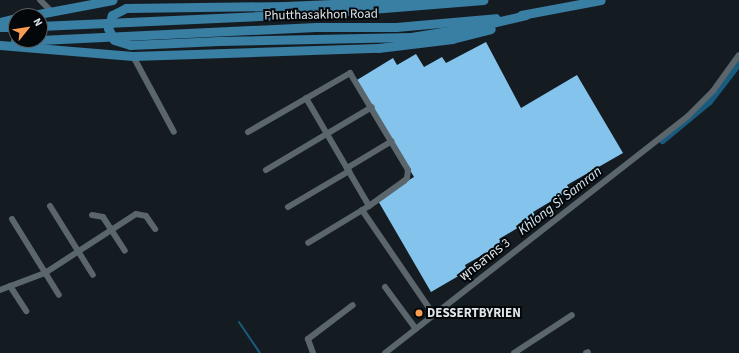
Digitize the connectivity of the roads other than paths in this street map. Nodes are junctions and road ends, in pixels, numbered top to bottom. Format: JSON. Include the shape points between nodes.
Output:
{"nodes":[{"id":1,"x":40,"y":0,"type":"edge"},
{"id":2,"x":113,"y":0,"type":"edge"},
{"id":3,"x":427,"y":0,"type":"edge"},
{"id":4,"x":483,"y":0,"type":"edge"},
{"id":5,"x":601,"y":0,"type":"edge"},
{"id":6,"x":51,"y":11,"type":"junction"},
{"id":7,"x":48,"y":12,"type":"edge"},
{"id":8,"x":526,"y":15,"type":"junction"},
{"id":9,"x":48,"y":26,"type":"edge"},
{"id":10,"x":48,"y":40,"type":"edge"},
{"id":11,"x":0,"y":45,"type":"edge"},
{"id":12,"x":739,"y":55,"type":"edge"},
{"id":13,"x":132,"y":56,"type":"junction"},
{"id":14,"x":306,"y":98,"type":"junction"},
{"id":15,"x":372,"y":107,"type":"junction"},
{"id":16,"x":174,"y":132,"type":"dead end"},
{"id":17,"x":248,"y":132,"type":"dead end"},
{"id":18,"x":327,"y":134,"type":"junction"},
{"id":19,"x":392,"y":142,"type":"junction"},
{"id":20,"x":266,"y":170,"type":"dead end"},
{"id":21,"x":348,"y":170,"type":"junction"},
{"id":22,"x":50,"y":206,"type":"dead end"},
{"id":23,"x":369,"y":206,"type":"junction"},
{"id":24,"x":288,"y":207,"type":"dead end"},
{"id":25,"x":362,"y":210,"type":"junction"},
{"id":26,"x":92,"y":215,"type":"dead end"},
{"id":27,"x":12,"y":219,"type":"dead end"},
{"id":28,"x":155,"y":229,"type":"dead end"},
{"id":29,"x":111,"y":230,"type":"junction"},
{"id":30,"x":308,"y":242,"type":"dead end"},
{"id":31,"x":78,"y":251,"type":"junction"},
{"id":32,"x":125,"y":251,"type":"dead end"},
{"id":33,"x":45,"y":273,"type":"junction"},
{"id":34,"x":92,"y":275,"type":"dead end"},
{"id":35,"x":10,"y":286,"type":"junction"},
{"id":36,"x":385,"y":287,"type":"dead end"},
{"id":37,"x":0,"y":290,"type":"edge"},
{"id":38,"x":59,"y":295,"type":"dead end"},
{"id":39,"x":353,"y":305,"type":"dead end"},
{"id":40,"x":26,"y":311,"type":"dead end"},
{"id":41,"x":434,"y":315,"type":"junction"},
{"id":42,"x":572,"y":315,"type":"dead end"},
{"id":43,"x":416,"y":329,"type":"junction"},
{"id":44,"x":314,"y":353,"type":"edge"},
{"id":45,"x":385,"y":353,"type":"edge"},
{"id":46,"x":514,"y":353,"type":"edge"}],
"edges":[{"from":1,"to":6,"type":"street"},
{"from":2,"to":6,"type":"main road"},
{"from":3,"to":8,"type":"main road","via":[[285,6],[126,8],[112,15],[108,28],[114,40],[130,46],[411,37],[474,27]]},
{"from":4,"to":9,"type":"main road","name":"Phutthasakhon Road","via":[[310,14]]},
{"from":5,"to":8,"type":"main road","name":"Phutthasakhon Road"},
{"from":6,"to":7,"type":"main road"},
{"from":8,"to":10,"type":"main road","name":"Phutthasakhon Road","via":[[396,27],[316,27]]},
{"from":8,"to":13,"type":"main road","via":[[475,34],[408,45]]},
{"from":11,"to":13,"type":"main road"},
{"from":12,"to":41,"type":"street","name":"พุทธสาคร 3","via":[[713,91],[688,116]]},
{"from":13,"to":16,"type":"street"},
{"from":14,"to":15,"type":"street","via":[[350,73]]},
{"from":14,"to":17,"type":"street"},
{"from":14,"to":18,"type":"street"},
{"from":15,"to":18,"type":"street"},
{"from":15,"to":19,"type":"street"},
{"from":18,"to":20,"type":"street"},
{"from":18,"to":21,"type":"street"},
{"from":19,"to":21,"type":"street"},
{"from":19,"to":23,"type":"street","via":[[408,170],[407,178]]},
{"from":21,"to":23,"type":"street"},
{"from":21,"to":24,"type":"street"},
{"from":22,"to":31,"type":"street"},
{"from":23,"to":25,"type":"street"},
{"from":25,"to":30,"type":"street"},
{"from":25,"to":41,"type":"street"},
{"from":26,"to":29,"type":"street","via":[[103,217]]},
{"from":27,"to":33,"type":"street"},
{"from":28,"to":29,"type":"street","via":[[142,213],[136,214]]},
{"from":29,"to":31,"type":"street"},
{"from":29,"to":32,"type":"street"},
{"from":31,"to":33,"type":"street"},
{"from":31,"to":34,"type":"street"},
{"from":33,"to":35,"type":"street"},
{"from":33,"to":38,"type":"street"},
{"from":35,"to":37,"type":"street"},
{"from":35,"to":40,"type":"street"},
{"from":36,"to":43,"type":"street"},
{"from":39,"to":44,"type":"street","via":[[308,339]]},
{"from":41,"to":43,"type":"street","name":"พุทธสาคร 3"},
{"from":42,"to":46,"type":"street"},
{"from":43,"to":45,"type":"street","name":"พุทธสาคร 3"}]}
